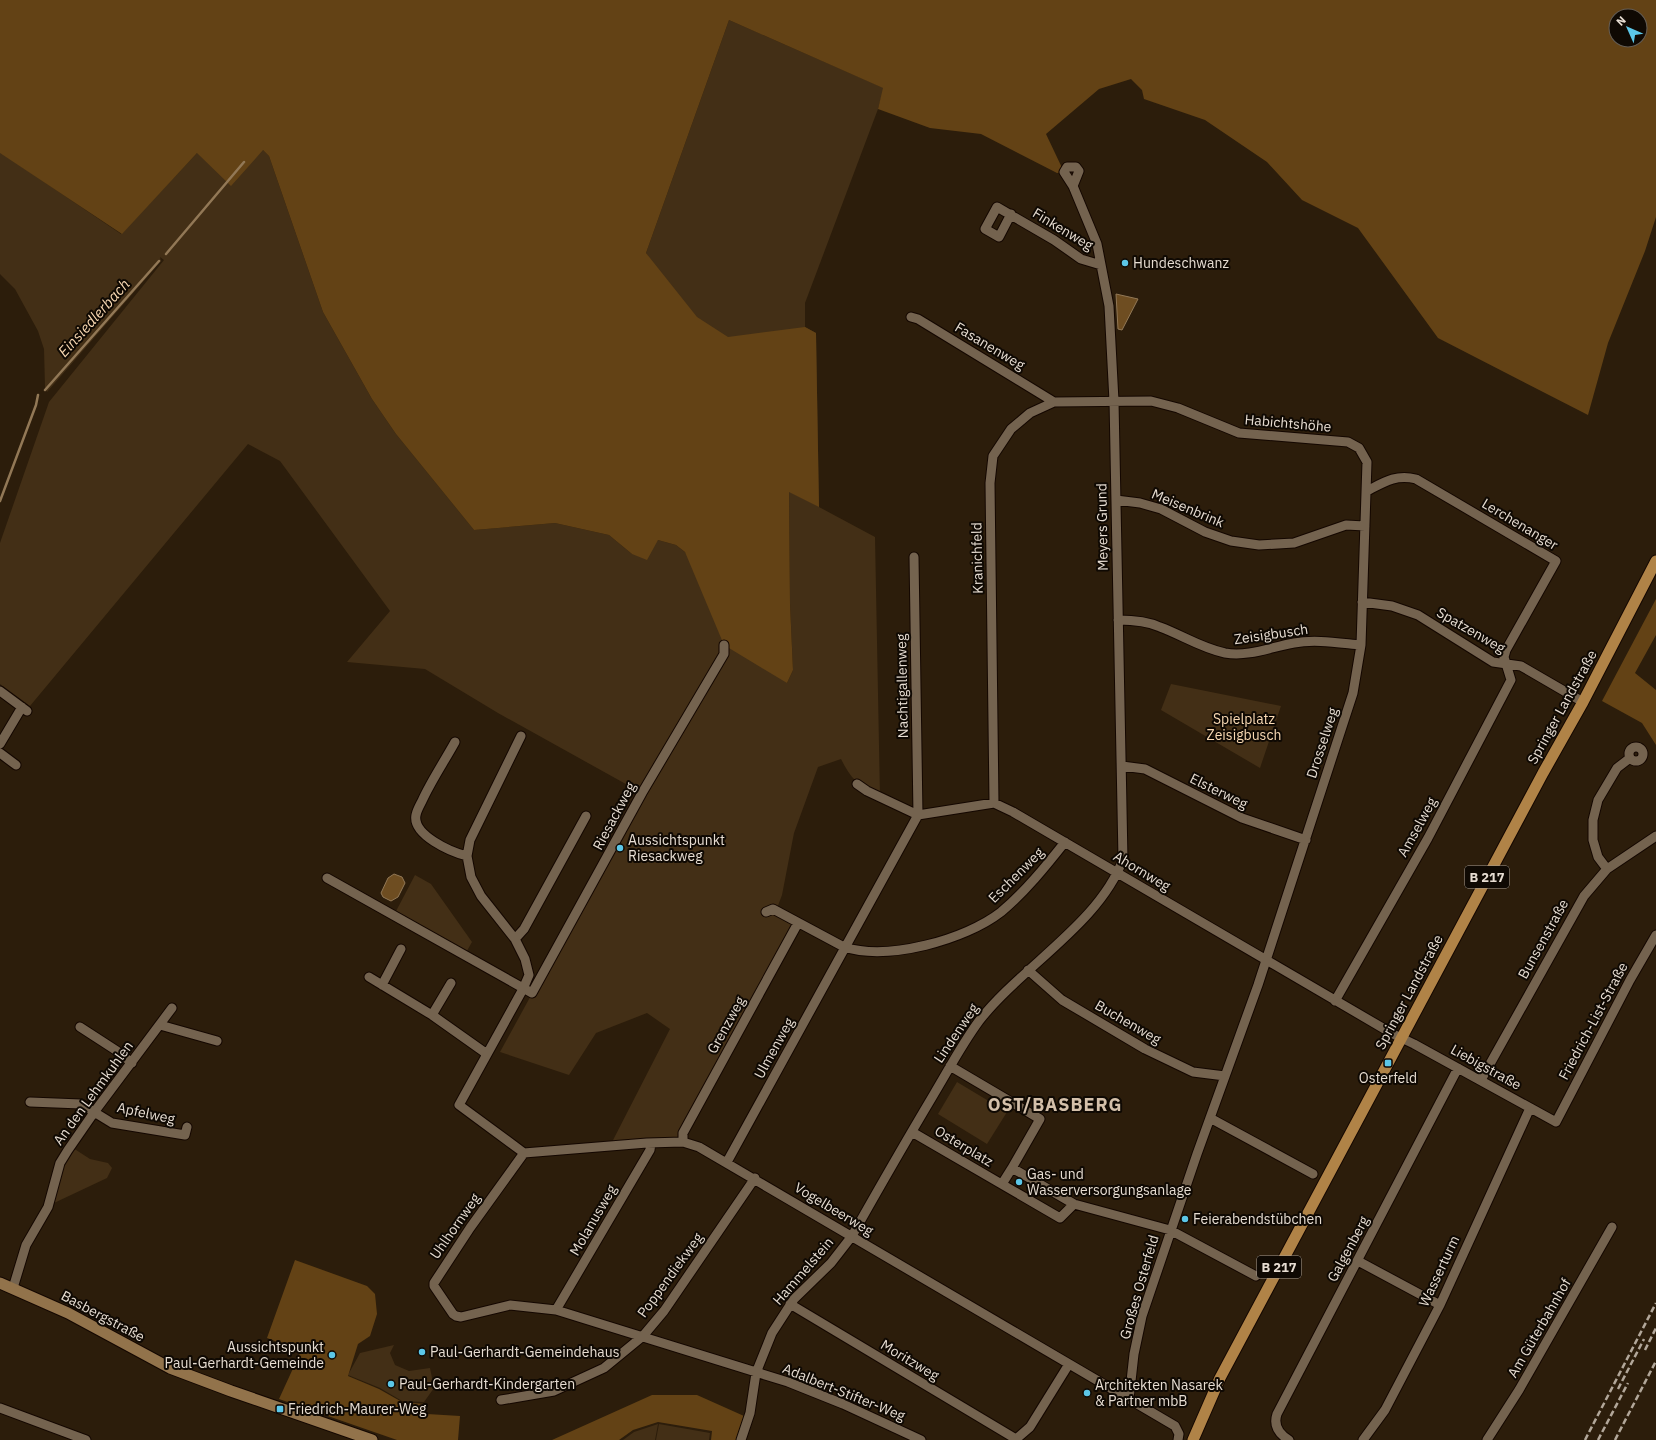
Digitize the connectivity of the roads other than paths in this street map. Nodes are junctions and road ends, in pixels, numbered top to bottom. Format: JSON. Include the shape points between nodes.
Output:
{"nodes":[{"id":1,"x":1073,"y":186,"type":"dead end"},
{"id":2,"x":1011,"y":214,"type":"dead end"},
{"id":3,"x":1102,"y":265,"type":"junction"},
{"id":4,"x":911,"y":317,"type":"dead end"},
{"id":5,"x":1114,"y":401,"type":"junction"},
{"id":6,"x":1054,"y":402,"type":"junction"},
{"id":7,"x":1367,"y":491,"type":"junction"},
{"id":8,"x":1116,"y":500,"type":"junction"},
{"id":9,"x":1365,"y":526,"type":"junction"},
{"id":10,"x":914,"y":557,"type":"dead end"},
{"id":11,"x":1656,"y":561,"type":"edge"},
{"id":12,"x":1362,"y":602,"type":"junction"},
{"id":13,"x":1118,"y":620,"type":"junction"},
{"id":14,"x":724,"y":645,"type":"dead end"},
{"id":15,"x":1361,"y":645,"type":"junction"},
{"id":16,"x":1506,"y":664,"type":"junction"},
{"id":17,"x":0,"y":691,"type":"edge"},
{"id":18,"x":1583,"y":702,"type":"junction"},
{"id":19,"x":521,"y":736,"type":"dead end"},
{"id":20,"x":455,"y":742,"type":"dead end"},
{"id":21,"x":0,"y":744,"type":"edge"},
{"id":22,"x":0,"y":753,"type":"edge"},
{"id":23,"x":1630,"y":758,"type":"dead end"},
{"id":24,"x":16,"y":765,"type":"dead end"},
{"id":25,"x":1122,"y":766,"type":"junction"},
{"id":26,"x":857,"y":784,"type":"dead end"},
{"id":27,"x":994,"y":803,"type":"junction"},
{"id":28,"x":918,"y":815,"type":"junction"},
{"id":29,"x":586,"y":816,"type":"dead end"},
{"id":30,"x":1656,"y":836,"type":"edge"},
{"id":31,"x":1306,"y":840,"type":"junction"},
{"id":32,"x":1065,"y":842,"type":"junction"},
{"id":33,"x":466,"y":856,"type":"junction"},
{"id":34,"x":1607,"y":869,"type":"junction"},
{"id":35,"x":1118,"y":873,"type":"junction"},
{"id":36,"x":327,"y":878,"type":"dead end"},
{"id":37,"x":766,"y":912,"type":"dead end"},
{"id":38,"x":798,"y":923,"type":"junction"},
{"id":39,"x":1656,"y":935,"type":"edge"},
{"id":40,"x":514,"y":939,"type":"junction"},
{"id":41,"x":844,"y":947,"type":"junction"},
{"id":42,"x":401,"y":949,"type":"dead end"},
{"id":43,"x":1265,"y":960,"type":"junction"},
{"id":44,"x":1028,"y":970,"type":"junction"},
{"id":45,"x":369,"y":977,"type":"dead end"},
{"id":46,"x":451,"y":983,"type":"dead end"},
{"id":47,"x":382,"y":985,"type":"junction"},
{"id":48,"x":523,"y":989,"type":"junction"},
{"id":49,"x":1335,"y":1000,"type":"junction"},
{"id":50,"x":172,"y":1008,"type":"dead end"},
{"id":51,"x":432,"y":1014,"type":"junction"},
{"id":52,"x":160,"y":1025,"type":"junction"},
{"id":53,"x":80,"y":1027,"type":"dead end"},
{"id":54,"x":1402,"y":1037,"type":"junction"},
{"id":55,"x":217,"y":1041,"type":"dead end"},
{"id":56,"x":487,"y":1054,"type":"junction"},
{"id":57,"x":132,"y":1063,"type":"junction"},
{"id":58,"x":950,"y":1066,"type":"junction"},
{"id":59,"x":1458,"y":1068,"type":"junction"},
{"id":60,"x":1226,"y":1076,"type":"junction"},
{"id":61,"x":1481,"y":1080,"type":"junction"},
{"id":62,"x":30,"y":1102,"type":"dead end"},
{"id":63,"x":1530,"y":1108,"type":"junction"},
{"id":64,"x":95,"y":1111,"type":"junction"},
{"id":65,"x":1210,"y":1118,"type":"junction"},
{"id":66,"x":1556,"y":1122,"type":"joint"},
{"id":67,"x":187,"y":1127,"type":"dead end"},
{"id":68,"x":912,"y":1132,"type":"junction"},
{"id":69,"x":683,"y":1142,"type":"junction"},
{"id":70,"x":651,"y":1143,"type":"junction"},
{"id":71,"x":524,"y":1153,"type":"junction"},
{"id":72,"x":727,"y":1162,"type":"junction"},
{"id":73,"x":1012,"y":1168,"type":"junction"},
{"id":74,"x":1313,"y":1174,"type":"dead end"},
{"id":75,"x":755,"y":1178,"type":"junction"},
{"id":76,"x":1002,"y":1184,"type":"junction"},
{"id":77,"x":1074,"y":1204,"type":"junction"},
{"id":78,"x":1612,"y":1227,"type":"dead end"},
{"id":79,"x":1170,"y":1230,"type":"junction"},
{"id":80,"x":852,"y":1236,"type":"junction"},
{"id":81,"x":1358,"y":1261,"type":"junction"},
{"id":82,"x":1256,"y":1276,"type":"dead end"},
{"id":83,"x":0,"y":1283,"type":"edge"},
{"id":84,"x":13,"y":1288,"type":"junction"},
{"id":85,"x":790,"y":1304,"type":"junction"},
{"id":86,"x":1440,"y":1305,"type":"junction"},
{"id":87,"x":556,"y":1310,"type":"junction"},
{"id":88,"x":456,"y":1316,"type":"joint"},
{"id":89,"x":643,"y":1336,"type":"junction"},
{"id":90,"x":1069,"y":1364,"type":"junction"},
{"id":91,"x":756,"y":1373,"type":"junction"},
{"id":92,"x":1130,"y":1399,"type":"junction"},
{"id":93,"x":501,"y":1400,"type":"dead end"},
{"id":94,"x":0,"y":1408,"type":"edge"},
{"id":95,"x":86,"y":1440,"type":"edge"},
{"id":96,"x":372,"y":1440,"type":"edge"},
{"id":97,"x":741,"y":1440,"type":"edge"},
{"id":98,"x":921,"y":1440,"type":"edge"},
{"id":99,"x":1016,"y":1440,"type":"edge"},
{"id":100,"x":1178,"y":1440,"type":"edge"},
{"id":101,"x":1193,"y":1440,"type":"edge"},
{"id":102,"x":1290,"y":1440,"type":"edge"},
{"id":103,"x":1363,"y":1440,"type":"edge"},
{"id":104,"x":1487,"y":1440,"type":"edge"}],
"edges":[{"from":1,"to":3,"type":"street","name":"Meyers Grund","via":[[1097,244]]},
{"from":2,"to":3,"type":"street","name":"Finkenweg","via":[[1082,259]]},
{"from":3,"to":5,"type":"street","name":"Meyers Grund","via":[[1109,306]]},
{"from":4,"to":6,"type":"street","name":"Fasanenweg"},
{"from":5,"to":6,"type":"street","name":"Kranichfeld"},
{"from":5,"to":7,"type":"street","name":"Habichtshöhe","via":[[1152,401],[1178,408],[1239,433],[1348,442],[1364,454],[1367,462]]},
{"from":5,"to":8,"type":"street","name":"Meyers Grund"},
{"from":6,"to":27,"type":"street","name":"Kranichfeld","via":[[1030,413],[1011,429],[994,456],[991,468]]},
{"from":7,"to":9,"type":"street","name":"Habichtshöhe"},
{"from":7,"to":16,"type":"street","name":"Lerchenanger","via":[[1392,478],[1405,476],[1416,479],[1556,561],[1506,650]]},
{"from":8,"to":9,"type":"street","name":"Meisenbrink","via":[[1160,509],[1205,532],[1231,541],[1259,545],[1294,543],[1346,526]]},
{"from":8,"to":13,"type":"street","name":"Meyers Grund"},
{"from":9,"to":12,"type":"street","name":"Drosselweg"},
{"from":10,"to":28,"type":"street","name":"Nachtigallenweg"},
{"from":11,"to":18,"type":"main road","name":"Springer Landstraße","number":"B 217"},
{"from":12,"to":15,"type":"street","name":"Drosselweg"},
{"from":12,"to":16,"type":"street","name":"Spatzenweg","via":[[1392,606],[1418,615],[1493,662]]},
{"from":13,"to":15,"type":"street","name":"Zeisigbusch","via":[[1159,626],[1202,647],[1226,653],[1241,654],[1310,641]]},
{"from":13,"to":25,"type":"street","name":"Meyers Grund"},
{"from":14,"to":48,"type":"street","name":"Riesackweg","via":[[724,654],[642,794],[540,981],[532,993]]},
{"from":15,"to":31,"type":"street","name":"Drosselweg","via":[[1353,693]]},
{"from":16,"to":18,"type":"street","name":"Spatzenweg","via":[[1521,666]]},
{"from":16,"to":49,"type":"street","name":"Amselweg","via":[[1511,680],[1428,838]]},
{"from":17,"to":21,"type":"street","via":[[24,709]]},
{"from":18,"to":54,"type":"main road","name":"Springer Landstraße","number":"B 217"},
{"from":19,"to":33,"type":"street","via":[[470,840]]},
{"from":20,"to":33,"type":"street","via":[[427,791],[416,815],[416,822],[420,830],[442,847]]},
{"from":22,"to":24,"type":"street"},
{"from":23,"to":34,"type":"street","via":[[1617,768],[1598,800],[1593,820],[1593,840],[1598,857]]},
{"from":25,"to":31,"type":"street","name":"Elsterweg","via":[[1145,769],[1242,818]]},
{"from":25,"to":35,"type":"street","name":"Meyers Grund","via":[[1123,859]]},
{"from":26,"to":28,"type":"street"},
{"from":27,"to":28,"type":"street"},
{"from":27,"to":32,"type":"street","name":"Ahornweg"},
{"from":28,"to":41,"type":"street","name":"Ulmenweg"},
{"from":29,"to":40,"type":"street","via":[[524,929]]},
{"from":30,"to":34,"type":"street","name":"Bunsenstraße"},
{"from":31,"to":43,"type":"street","name":"Drosselweg"},
{"from":32,"to":35,"type":"street","name":"Ahornweg"},
{"from":32,"to":41,"type":"street","name":"Eschenweg","via":[[1041,872],[1001,912],[984,922],[935,942],[905,949],[877,952],[856,951]]},
{"from":33,"to":40,"type":"street","via":[[471,877],[481,896]]},
{"from":34,"to":61,"type":"street","name":"Bunsenstraße","via":[[1584,896]]},
{"from":35,"to":43,"type":"street","name":"Ahornweg"},
{"from":35,"to":44,"type":"street","name":"Lindenweg","via":[[1072,929]]},
{"from":36,"to":48,"type":"street"},
{"from":37,"to":38,"type":"street","via":[[773,909]]},
{"from":38,"to":41,"type":"street"},
{"from":38,"to":69,"type":"street","name":"Grenzweg","via":[[683,1133]]},
{"from":39,"to":66,"type":"street","name":"Friedrich-List-Straße"},
{"from":40,"to":48,"type":"street","via":[[525,959],[529,975]]},
{"from":41,"to":72,"type":"street","name":"Ulmenweg"},
{"from":42,"to":47,"type":"street"},
{"from":43,"to":49,"type":"street","name":"Ahornweg"},
{"from":43,"to":60,"type":"street","name":"Großes Osterfeld"},
{"from":44,"to":58,"type":"street","name":"Lindenweg","via":[[995,1002]]},
{"from":44,"to":60,"type":"street","name":"Buchenweg","via":[[1062,1000],[1145,1049],[1193,1072]]},
{"from":45,"to":47,"type":"street"},
{"from":46,"to":51,"type":"street"},
{"from":47,"to":51,"type":"street"},
{"from":48,"to":56,"type":"street"},
{"from":49,"to":54,"type":"street","name":"Ahornweg"},
{"from":50,"to":52,"type":"street","name":"An den Lehmkuhlen"},
{"from":51,"to":56,"type":"street"},
{"from":52,"to":55,"type":"street"},
{"from":52,"to":57,"type":"street","name":"An den Lehmkuhlen"},
{"from":53,"to":57,"type":"street"},
{"from":54,"to":59,"type":"street","name":"Liebigstraße"},
{"from":54,"to":101,"type":"main road","name":"Springer Landstraße","number":"B 217","via":[[1220,1378]]},
{"from":56,"to":71,"type":"street","via":[[459,1105]]},
{"from":57,"to":64,"type":"street","name":"An den Lehmkuhlen"},
{"from":58,"to":68,"type":"street","name":"Lindenweg"},
{"from":58,"to":73,"type":"street","name":"Osterplatz","via":[[1040,1118]]},
{"from":59,"to":61,"type":"street","name":"Liebigstraße"},
{"from":59,"to":81,"type":"street","name":"Galgenberg"},
{"from":60,"to":65,"type":"street","name":"Großes Osterfeld"},
{"from":61,"to":63,"type":"street","name":"Liebigstraße"},
{"from":62,"to":64,"type":"street","via":[[81,1104]]},
{"from":63,"to":66,"type":"street","name":"Liebigstraße"},
{"from":63,"to":86,"type":"street","name":"Wasserturm"},
{"from":64,"to":67,"type":"street","name":"Apfelweg","via":[[112,1123],[185,1135]]},
{"from":64,"to":84,"type":"street","name":"An den Lehmkuhlen","via":[[60,1163],[48,1207],[26,1245]]},
{"from":65,"to":74,"type":"street"},
{"from":65,"to":79,"type":"street","name":"Großes Osterfeld"},
{"from":68,"to":76,"type":"street","name":"Osterplatz"},
{"from":68,"to":80,"type":"street","name":"Lindenweg"},
{"from":69,"to":70,"type":"street","name":"Vogelbeerweg"},
{"from":69,"to":72,"type":"street","name":"Vogelbeerweg","via":[[700,1147]]},
{"from":70,"to":71,"type":"street","name":"Vogelbeerweg"},
{"from":70,"to":87,"type":"street","name":"Molanusweg","via":[[650,1150]]},
{"from":71,"to":88,"type":"street","name":"Uhlhornweg","via":[[434,1283],[452,1314]]},
{"from":72,"to":75,"type":"street","name":"Vogelbeerweg"},
{"from":73,"to":76,"type":"street","name":"Osterplatz"},
{"from":73,"to":77,"type":"street","name":"Osterplatz"},
{"from":75,"to":80,"type":"street","name":"Vogelbeerweg"},
{"from":75,"to":89,"type":"street","name":"Poppendiekweg","via":[[664,1311]]},
{"from":76,"to":77,"type":"street","name":"Osterplatz","via":[[1060,1218]]},
{"from":77,"to":79,"type":"street","name":"Osterplatz"},
{"from":78,"to":104,"type":"street","name":"Am Güterbahnhof","via":[[1519,1390]]},
{"from":79,"to":82,"type":"street","name":"Großes Osterfeld"},
{"from":79,"to":92,"type":"street","name":"Großes Osterfeld","via":[[1142,1316],[1134,1354]]},
{"from":80,"to":85,"type":"street","name":"Hammelstein","via":[[831,1263]]},
{"from":80,"to":90,"type":"street","name":"Vogelbeerweg"},
{"from":81,"to":86,"type":"street"},
{"from":81,"to":102,"type":"street","name":"Galgenberg","via":[[1275,1418],[1278,1431]]},
{"from":83,"to":84,"type":"main road","name":"Basbergstraße"},
{"from":84,"to":96,"type":"main road","name":"Basbergstraße","via":[[170,1368]]},
{"from":85,"to":91,"type":"street","name":"Hammelstein","via":[[772,1333]]},
{"from":85,"to":99,"type":"street","name":"Moritzweg"},
{"from":86,"to":103,"type":"street","name":"Wasserturm","via":[[1385,1410]]},
{"from":87,"to":88,"type":"street","name":"Adalbert-Stifter-Weg","via":[[510,1305]]},
{"from":87,"to":89,"type":"street","name":"Adalbert-Stifter-Weg"},
{"from":89,"to":91,"type":"street","name":"Adalbert-Stifter-Weg"},
{"from":89,"to":93,"type":"street","name":"Poppendiekweg","via":[[604,1368],[554,1391]]},
{"from":90,"to":92,"type":"street","name":"Vogelbeerweg"},
{"from":90,"to":99,"type":"street","via":[[1030,1427]]},
{"from":91,"to":97,"type":"street","name":"Hammelstein","via":[[750,1413]]},
{"from":91,"to":98,"type":"street","name":"Adalbert-Stifter-Weg","via":[[788,1382]]},
{"from":92,"to":100,"type":"street","name":"Vogelbeerweg","via":[[1175,1426],[1179,1434]]},
{"from":94,"to":95,"type":"street"}]}
